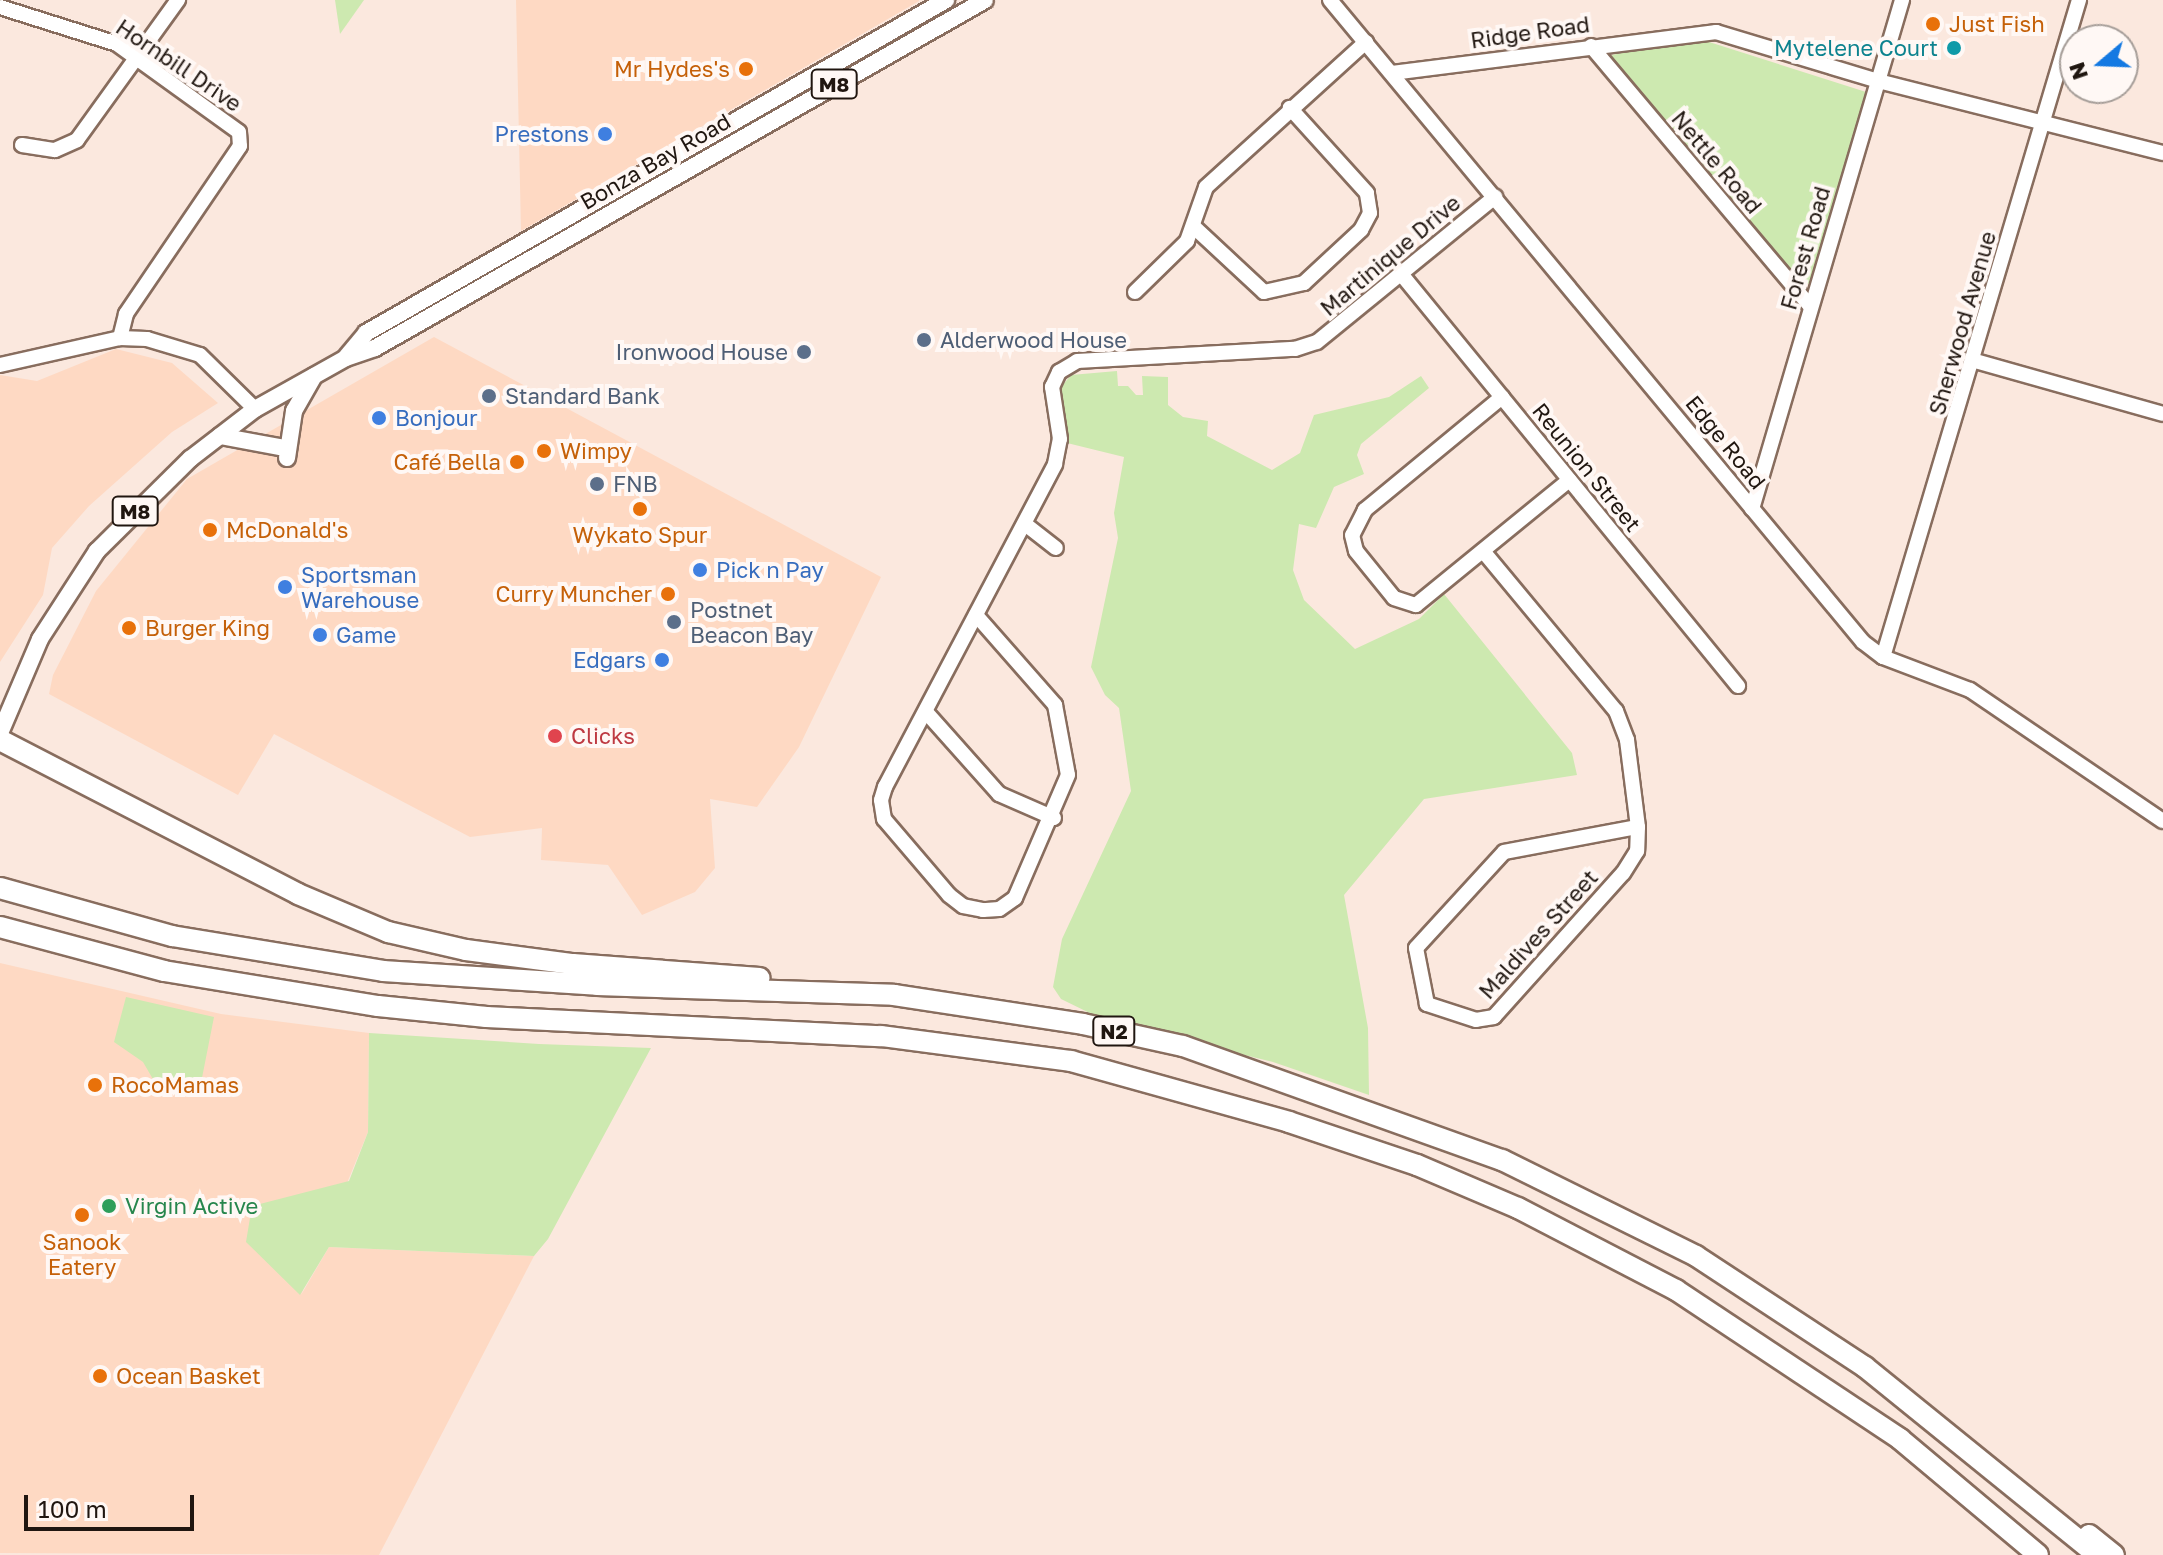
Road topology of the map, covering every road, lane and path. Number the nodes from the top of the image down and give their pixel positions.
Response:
1 (178, 0) edge
2 (946, 0) edge
3 (985, 0) edge
4 (1330, 0) edge
5 (1902, 0) edge
6 (2079, 0) edge
7 (0, 7) edge
8 (1366, 42) junction
9 (1591, 46) junction
10 (138, 58) junction
11 (1392, 73) junction
12 (1878, 81) junction
13 (1290, 108) junction
14 (2044, 125) junction
15 (22, 145) dead end
16 (2163, 153) edge
17 (1495, 197) junction
18 (1193, 226) junction
19 (1402, 275) junction
20 (1135, 292) dead end
21 (1810, 306) junction
22 (120, 338) junction
23 (346, 358) junction
24 (1975, 361) junction
25 (0, 365) edge
26 (315, 375) junction
27 (1502, 397) junction
28 (255, 409) junction
29 (2163, 414) edge
30 (220, 436) junction
31 (1569, 480) junction
32 (1752, 509) junction
33 (1025, 524) junction
34 (1056, 548) dead end
35 (1483, 551) junction
36 (976, 615) junction
37 (1883, 657) junction
38 (1738, 686) dead end
39 (926, 712) junction
40 (0, 733) edge
41 (0, 740) edge
42 (1054, 818) junction
43 (2163, 821) edge
44 (1638, 827) junction
45 (0, 888) edge
46 (0, 927) edge
47 (810, 990) junction
48 (1900, 1439) junction
49 (2017, 1485) junction
50 (2022, 1555) edge
51 (2038, 1555) edge
52 (2097, 1555) edge
53 (2114, 1555) edge

1 - 10 street
2 - 23 main road, Bonza Bay Road / M8
3 - 23 main road, Bonza Bay Road / M8
4 - 8 street, Edge Road
5 - 12 street, Forest Road
6 - 14 street, Sherwood Avenue
7 - 10 street, Hornbill Drive
8 - 11 street, Edge Road
8 - 13 street
9 - 11 street, Ridge Road
9 - 12 street, Ridge Road
9 - 21 street, Nettle Road
10 - 15 street
10 - 22 street, Hornbill Drive
11 - 17 street, Edge Road
12 - 14 street, Ridge Road
12 - 21 street, Forest Road
13 - 18 street
13 - 18 street
14 - 16 street, Ridge Road
14 - 24 street, Sherwood Avenue
17 - 19 street, Martinique Drive
17 - 32 street, Edge Road
18 - 20 street
19 - 27 street, Reunion Street
19 - 33 street, Martinique Drive
21 - 32 street, Forest Road
22 - 25 street
22 - 28 street
23 - 26 main road, Bonza Bay Road / M8
24 - 29 street
24 - 37 street, Sherwood Avenue
26 - 28 main road, Bonza Bay Road / M8
26 - 30 main road
27 - 31 street, Reunion Street
27 - 35 street
28 - 30 main road, Bonza Bay Road / M8
30 - 40 main road, Bonza Bay Road / M8
31 - 35 street
31 - 38 street, Reunion Street
32 - 37 street, Edge Road
33 - 34 street
33 - 36 street
35 - 44 street, Maldives Street
36 - 39 street
36 - 42 street
37 - 43 street, Edge Road
39 - 42 street
39 - 42 street
41 - 47 highway
44 - 44 street, Maldives Street
45 - 47 highway, N2
46 - 48 highway, N2
47 - 49 highway, N2
48 - 50 highway
48 - 51 highway, N2
49 - 52 highway, N2
49 - 53 highway

